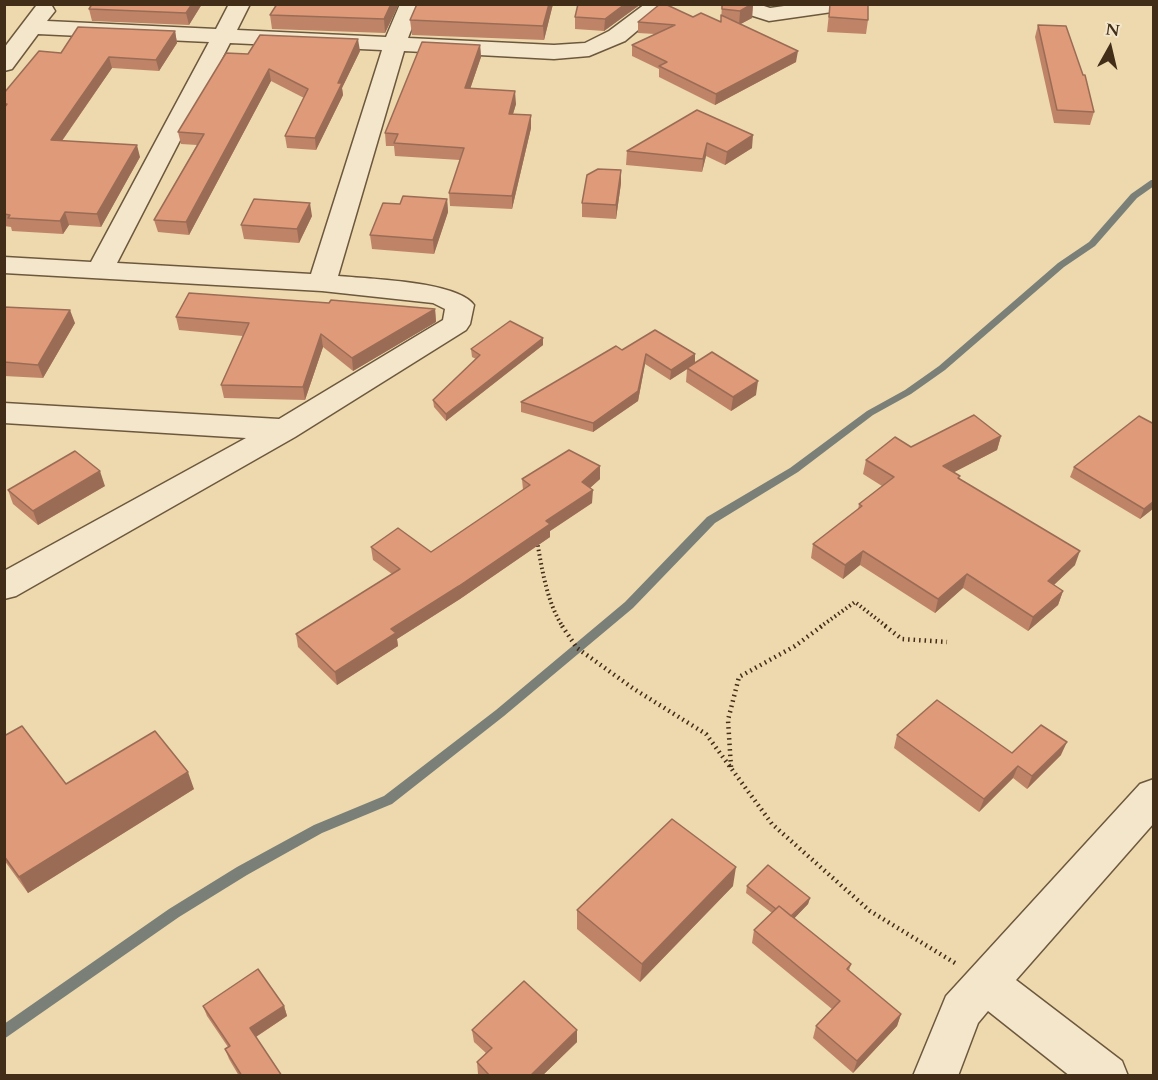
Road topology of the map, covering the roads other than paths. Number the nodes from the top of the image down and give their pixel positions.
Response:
1 (49, 4) edge
2 (240, 4) edge
3 (411, 4) edge
4 (659, 4) edge
5 (735, 4) edge
6 (846, 4) edge
7 (32, 27) junction
8 (223, 36) junction
9 (395, 43) junction
10 (4, 64) edge
11 (4, 265) edge
12 (100, 270) junction
13 (322, 283) junction
14 (4, 413) edge
15 (284, 430) junction
16 (4, 587) edge
17 (1154, 795) edge
18 (986, 982) junction
19 (935, 1076) edge
20 (1106, 1076) edge

1 - 7 street
2 - 8 street
3 - 9 street
4 - 9 street
5 - 6 street
7 - 8 street
7 - 10 street
8 - 9 street
8 - 12 street
9 - 13 street
11 - 12 street
12 - 13 street
13 - 15 street
14 - 15 street
15 - 16 street
17 - 18 street
18 - 19 street
18 - 20 street

